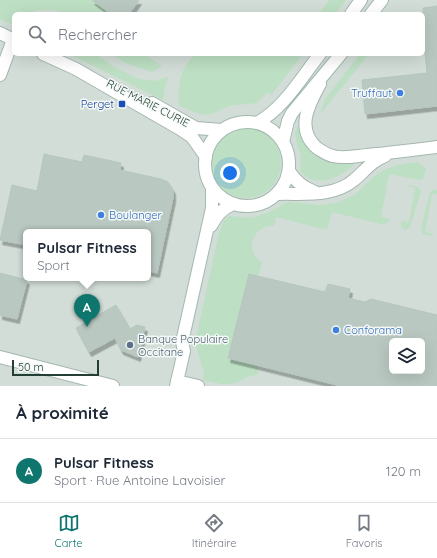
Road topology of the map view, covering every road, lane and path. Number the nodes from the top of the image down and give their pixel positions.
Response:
1 (362, 0) edge
2 (382, 0) edge
3 (353, 12) edge
4 (373, 12) edge
5 (0, 33) edge
6 (12, 40) edge
7 (12, 44) edge
8 (47, 56) edge
9 (318, 56) edge
10 (339, 56) edge
11 (329, 69) junction
12 (76, 70) junction
13 (0, 75) edge
14 (256, 123) junction
15 (222, 130) junction
16 (283, 142) junction
17 (437, 147) edge
18 (396, 153) junction
19 (206, 156) junction
20 (289, 171) junction
21 (212, 187) junction
22 (316, 193) junction
23 (277, 194) junction
24 (234, 204) junction
25 (207, 232) junction
26 (0, 357) edge
27 (174, 384) edge
28 (113, 386) edge
29 (198, 386) edge

1 - 3 street
2 - 4 street
5 - 6 street
7 - 13 street
8 - 12 street, RUE MARIE CURIE
9 - 14 street
10 - 11 street
11 - 16 street
11 - 18 street
12 - 15 street, RUE MARIE CURIE
12 - 19 street, RUE MARIE CURIE
14 - 15 street
14 - 16 street
15 - 19 street
16 - 20 street
17 - 18 street
18 - 22 street
19 - 21 street
20 - 22 street
20 - 23 street
21 - 24 street
21 - 25 street
22 - 23 street
23 - 24 street
24 - 25 street
25 - 27 street
26 - 28 street
27 - 29 street

